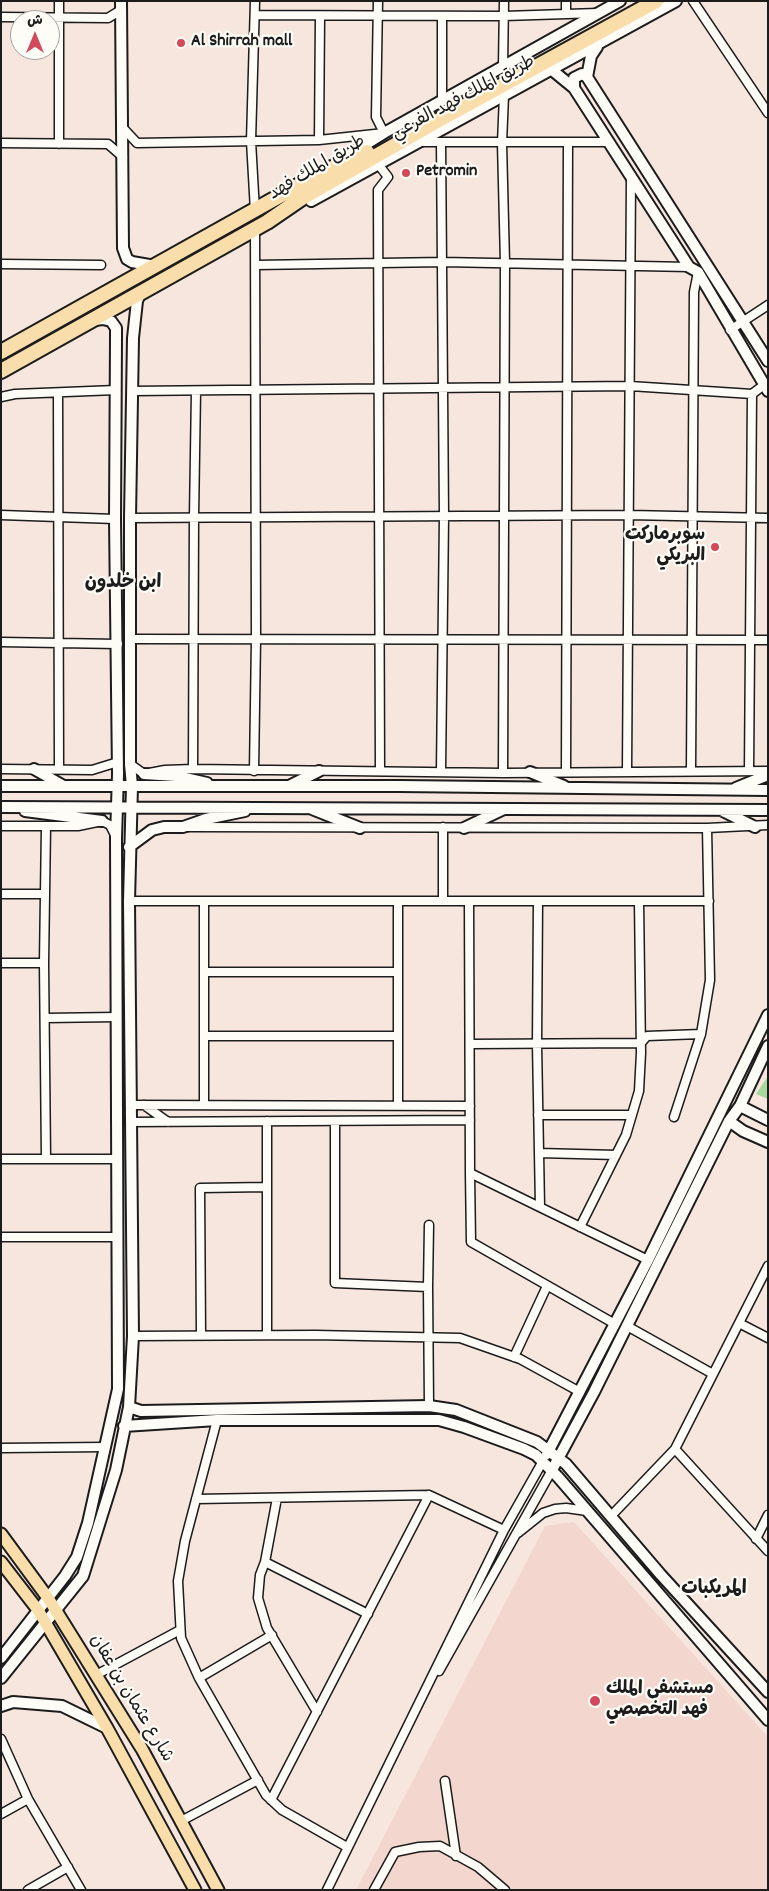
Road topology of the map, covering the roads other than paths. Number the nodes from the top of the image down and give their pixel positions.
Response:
1 (255, 1) edge
2 (378, 1) edge
3 (504, 1) edge
4 (566, 1) edge
5 (620, 1) edge
6 (638, 1) edge
7 (656, 1) edge
8 (676, 1) edge
9 (693, 1) edge
10 (121, 6) edge
11 (600, 13) junction
12 (566, 14) junction
13 (255, 15) junction
14 (378, 15) junction
15 (320, 16) junction
16 (442, 16) junction
17 (504, 16) junction
18 (60, 17) edge
19 (598, 44) junction
20 (59, 60) edge
21 (503, 66) junction
22 (552, 70) junction
23 (587, 77) junction
24 (574, 88) junction
25 (504, 95) junction
26 (442, 100) junction
27 (768, 113) edge
28 (123, 128) junction
29 (384, 133) junction
30 (319, 140) junction
31 (251, 141) junction
32 (417, 142) junction
33 (442, 142) junction
34 (568, 142) junction
35 (607, 142) junction
36 (1, 143) edge
37 (502, 143) junction
38 (59, 144) junction
39 (123, 157) junction
40 (378, 164) junction
41 (319, 174) junction
42 (631, 178) junction
43 (255, 211) junction
44 (261, 225) junction
45 (443, 262) junction
46 (378, 263) junction
47 (505, 263) junction
48 (569, 263) junction
49 (1, 264) edge
50 (101, 265) dead end
51 (256, 265) junction
52 (629, 265) junction
53 (156, 266) junction
54 (693, 270) junction
55 (141, 292) junction
56 (768, 304) edge
57 (89, 321) junction
58 (741, 322) junction
59 (730, 330) junction
60 (116, 338) junction
61 (133, 338) junction
62 (2, 349) edge
63 (768, 361) edge
64 (1, 371) edge
65 (630, 386) junction
66 (568, 387) junction
67 (442, 388) junction
68 (505, 388) junction
69 (766, 388) edge
70 (378, 389) junction
71 (116, 390) junction
72 (256, 390) junction
73 (694, 390) junction
74 (132, 391) junction
75 (196, 391) junction
76 (58, 393) junction
77 (752, 394) junction
78 (1, 397) edge
79 (1, 515) edge
80 (567, 515) junction
81 (630, 515) junction
82 (58, 516) junction
83 (444, 516) junction
84 (505, 516) junction
85 (692, 516) junction
86 (194, 517) junction
87 (256, 517) junction
88 (380, 517) junction
89 (130, 518) junction
90 (751, 518) junction
91 (768, 518) edge
92 (115, 519) junction
93 (193, 638) junction
94 (443, 638) junction
95 (130, 639) junction
96 (256, 639) junction
97 (380, 639) junction
98 (504, 639) junction
99 (568, 639) junction
100 (692, 639) junction
101 (627, 640) junction
102 (752, 640) junction
103 (768, 640) edge
104 (1, 642) edge
105 (59, 642) junction
106 (118, 644) junction
107 (118, 762) junction
108 (130, 764) junction
109 (1, 769) edge
110 (34, 769) junction
111 (59, 769) junction
112 (193, 769) junction
113 (627, 770) junction
114 (691, 770) junction
115 (254, 771) junction
116 (320, 771) junction
117 (380, 771) junction
118 (441, 771) junction
119 (566, 771) junction
120 (749, 771) junction
121 (530, 772) junction
122 (503, 773) junction
123 (768, 773) edge
124 (144, 774) junction
125 (1, 786) edge
126 (63, 786) junction
127 (117, 786) junction
128 (132, 786) junction
129 (227, 787) junction
130 (288, 787) junction
131 (570, 788) junction
132 (732, 790) junction
133 (768, 790) edge
134 (118, 806) junction
135 (132, 806) junction
136 (1, 807) edge
137 (266, 807) junction
138 (306, 807) junction
139 (508, 808) junction
140 (720, 809) junction
141 (768, 810) edge
142 (102, 821) junction
143 (1, 826) edge
144 (46, 826) junction
145 (768, 826) edge
146 (443, 827) junction
147 (755, 827) junction
148 (183, 828) junction
149 (360, 828) junction
150 (464, 828) junction
151 (707, 828) junction
152 (116, 838) junction
153 (129, 847) junction
154 (1, 894) edge
155 (45, 894) junction
156 (129, 901) junction
157 (204, 901) junction
158 (398, 901) junction
159 (443, 901) junction
160 (469, 901) junction
161 (538, 901) junction
162 (639, 901) junction
163 (709, 901) junction
164 (1, 963) edge
165 (44, 963) junction
166 (204, 972) junction
167 (398, 972) junction
168 (768, 1015) edge
169 (117, 1017) junction
170 (45, 1018) junction
171 (701, 1034) junction
172 (204, 1036) junction
173 (398, 1036) junction
174 (641, 1043) junction
175 (470, 1044) junction
176 (537, 1044) junction
177 (768, 1046) edge
178 (131, 1105) junction
179 (144, 1105) junction
180 (204, 1105) junction
181 (398, 1106) junction
182 (470, 1106) junction
183 (740, 1106) junction
184 (538, 1115) junction
185 (632, 1115) junction
186 (674, 1117) dead end
187 (470, 1120) junction
188 (768, 1120) edge
189 (335, 1121) junction
190 (729, 1121) junction
191 (131, 1122) junction
192 (168, 1122) junction
193 (267, 1122) junction
194 (768, 1142) edge
195 (539, 1153) junction
196 (616, 1155) junction
197 (1, 1159) edge
198 (46, 1159) junction
199 (117, 1160) junction
200 (470, 1173) junction
201 (267, 1187) junction
202 (540, 1207) junction
203 (429, 1226) dead end
204 (580, 1227) junction
205 (1, 1237) edge
206 (118, 1238) junction
207 (648, 1260) junction
208 (768, 1266) edge
209 (547, 1286) junction
210 (428, 1287) junction
211 (739, 1323) junction
212 (615, 1324) junction
213 (627, 1326) junction
214 (201, 1335) junction
215 (267, 1335) junction
216 (133, 1336) junction
217 (430, 1338) junction
218 (768, 1338) edge
219 (514, 1357) junction
220 (713, 1374) junction
221 (580, 1392) junction
222 (429, 1406) junction
223 (129, 1407) junction
224 (217, 1420) junction
225 (124, 1426) junction
226 (105, 1447) junction
227 (1, 1448) edge
228 (549, 1449) junction
229 (675, 1449) junction
230 (558, 1457) junction
231 (543, 1461) junction
232 (552, 1470) junction
233 (429, 1495) junction
234 (277, 1498) junction
235 (196, 1500) junction
236 (587, 1511) junction
237 (612, 1515) junction
238 (768, 1515) edge
239 (504, 1530) junction
240 (1, 1534) edge
241 (515, 1536) junction
242 (756, 1539) junction
243 (768, 1552) edge
244 (627, 1557) junction
245 (1, 1562) edge
246 (265, 1562) junction
247 (661, 1575) junction
248 (48, 1598) junction
249 (38, 1610) junction
250 (54, 1610) junction
251 (368, 1614) junction
252 (46, 1623) junction
253 (180, 1630) junction
254 (272, 1635) junction
255 (1, 1658) edge
256 (96, 1675) junction
257 (1, 1678) edge
258 (199, 1678) junction
259 (768, 1692) edge
260 (1, 1706) edge
261 (414, 1711) junction
262 (317, 1712) junction
263 (768, 1720) edge
264 (107, 1728) junction
265 (1, 1740) edge
266 (258, 1780) junction
267 (445, 1781) dead end
268 (28, 1799) junction
269 (272, 1800) junction
270 (1, 1814) edge
271 (181, 1821) junction
272 (347, 1847) junction
273 (456, 1856) junction
274 (68, 1867) junction
275 (28, 1890) edge
276 (81, 1890) edge
277 (194, 1890) edge
278 (218, 1890) edge
279 (327, 1890) edge
280 (374, 1890) edge
281 (505, 1890) edge

1 - 13 street
2 - 14 street
3 - 17 street
4 - 12 street
5 - 11 street, طريق الملك فهد الفرعي
6 - 41 highway, طريق الملك فهد
7 - 44 highway, طريق الملك فهد
8 - 19 street, طريق الملك فهد الفرعي
9 - 27 street
10 - 18 street
10 - 28 street
11 - 12 street
11 - 21 street, طريق الملك فهد الفرعي
12 - 17 street
13 - 15 street
13 - 31 street
14 - 15 street
14 - 16 street
14 - 29 street
15 - 30 street
16 - 17 street
16 - 26 street
17 - 21 street
19 - 22 street, طريق الملك فهد الفرعي
19 - 23 street
20 - 38 street
21 - 26 street, طريق الملك فهد الفرعي
22 - 24 street
22 - 25 street, طريق الملك فهد الفرعي
23 - 24 street
23 - 58 street
24 - 35 street
25 - 32 street, طريق الملك فهد الفرعي
25 - 37 street
26 - 29 street, طريق الملك فهد الفرعي
28 - 31 street
28 - 39 street
29 - 30 street
29 - 41 street, طريق الملك فهد الفرعي
30 - 31 street
31 - 43 street
32 - 33 street
32 - 40 street, طريق الملك فهد الفرعي
33 - 37 street
33 - 45 street
34 - 35 street
34 - 37 street
34 - 48 street
35 - 42 street
36 - 38 street
37 - 47 street
38 - 39 street
39 - 53 street
40 - 44 street, طريق الملك فهد الفرعي
40 - 46 street
41 - 43 highway, طريق الملك فهد
42 - 52 street
42 - 54 street
43 - 53 highway, طريق الملك فهد
44 - 51 street
44 - 55 highway, طريق الملك فهد
45 - 46 street
45 - 47 street
45 - 67 street
46 - 51 street
46 - 70 street
47 - 48 street
47 - 68 street
48 - 52 street
48 - 66 street
49 - 50 street
51 - 72 street
52 - 54 street
52 - 65 street
53 - 62 highway, طريق الملك فهد
54 - 59 street
54 - 73 street
55 - 57 highway, طريق الملك فهد
55 - 61 street
56 - 58 street
57 - 60 street
57 - 64 highway, طريق الملك فهد
58 - 59 street
58 - 63 street
59 - 69 street
60 - 61 street
60 - 71 street
61 - 74 street
65 - 66 street
65 - 73 street
65 - 81 street
66 - 68 street
66 - 80 street
67 - 68 street
67 - 70 street
67 - 83 street
68 - 84 street
69 - 77 street
70 - 72 street
70 - 88 street
71 - 76 street
71 - 92 street
72 - 75 street
72 - 87 street
73 - 77 street
73 - 85 street
74 - 75 street
74 - 89 street
75 - 86 street
76 - 78 street
76 - 82 street
77 - 90 street
79 - 82 street
80 - 81 street
80 - 84 street
80 - 99 street
81 - 85 street
81 - 101 street
82 - 92 street
82 - 105 street
83 - 84 street
83 - 88 street
83 - 94 street
84 - 98 street
85 - 90 street
85 - 100 street
86 - 87 street
86 - 89 street
86 - 93 street
87 - 88 street
87 - 96 street
88 - 97 street
89 - 95 street
90 - 91 street
90 - 102 street
92 - 106 street
93 - 95 street
93 - 96 street
93 - 112 street
94 - 97 street
94 - 98 street
94 - 118 street
95 - 108 street
96 - 97 street
96 - 115 street
97 - 117 street
98 - 99 street
98 - 122 street
99 - 101 street
99 - 119 street
100 - 101 street
100 - 102 street
100 - 114 street
101 - 113 street
102 - 103 street
102 - 120 street
104 - 105 street
105 - 106 street
105 - 111 street
106 - 107 street
107 - 111 street
107 - 127 street
108 - 124 street
108 - 128 street
109 - 110 street
110 - 111 street
110 - 126 street
112 - 115 street
112 - 124 street
113 - 114 street
113 - 119 street
114 - 120 street
115 - 116 street
116 - 117 street
116 - 130 street
117 - 118 street
118 - 122 street
119 - 121 street
120 - 123 street
121 - 122 street
121 - 131 street
123 - 132 street
124 - 129 street
125 - 126 street
126 - 127 street
127 - 128 street
127 - 134 street
128 - 129 street
128 - 135 street
129 - 130 street
130 - 131 street
131 - 132 street
132 - 133 street
134 - 135 street
134 - 136 street
134 - 152 street
135 - 137 street
135 - 153 street
136 - 142 street
137 - 138 street
137 - 148 street
138 - 139 street
138 - 149 street
139 - 140 street
139 - 150 street
140 - 141 street
140 - 147 street
142 - 144 street
142 - 152 street
143 - 144 street
144 - 155 street
145 - 147 street
146 - 149 street
146 - 150 street
146 - 159 street
147 - 151 street
148 - 149 street
148 - 153 street
150 - 151 street
151 - 163 street
152 - 169 street
153 - 156 street
154 - 155 street
155 - 165 street
156 - 157 street
156 - 178 street
157 - 158 street
157 - 166 street
158 - 159 street
158 - 167 street
159 - 160 street
160 - 161 street
160 - 175 street
161 - 162 street
161 - 176 street
162 - 163 street
162 - 174 street
163 - 171 street
164 - 165 street
165 - 170 street
166 - 167 street
166 - 172 street
167 - 173 street
168 - 207 street
169 - 170 street
169 - 199 street
170 - 198 street
171 - 174 street
171 - 186 street
172 - 173 street
172 - 180 street
173 - 181 street
174 - 176 street
174 - 185 street
175 - 176 street
175 - 182 street
176 - 184 street
177 - 183 street
178 - 179 street
178 - 191 street
179 - 180 street
179 - 192 street
180 - 181 street
181 - 182 street
182 - 187 street
183 - 188 street
183 - 190 street
184 - 185 street
184 - 195 street
185 - 196 street
187 - 189 street
187 - 200 street
189 - 193 street
189 - 210 street
190 - 194 street
190 - 213 street
191 - 192 street
191 - 216 street
192 - 193 street
193 - 201 street
195 - 196 street
195 - 202 street
196 - 204 street
197 - 198 street
198 - 199 street
199 - 206 street
200 - 202 street
200 - 209 street
201 - 214 street
201 - 215 street
202 - 204 street
203 - 210 street
204 - 207 street
205 - 206 street
206 - 226 street
207 - 212 street
208 - 211 street
209 - 212 street
209 - 219 street
210 - 217 street
211 - 218 street
211 - 220 street
212 - 221 street
213 - 220 street
213 - 230 street
214 - 215 street
214 - 216 street
215 - 217 street
216 - 223 street
217 - 219 street
217 - 222 street
219 - 221 street
220 - 229 street
221 - 228 street
222 - 223 street
222 - 228 street
223 - 225 street
224 - 225 street
224 - 231 street
224 - 235 street
225 - 250 street
226 - 227 street
226 - 248 street
228 - 230 street
228 - 231 street
229 - 237 street
229 - 242 street
230 - 232 street
230 - 237 street
231 - 232 street
231 - 239 street
232 - 236 street
232 - 241 street
233 - 234 street
233 - 239 street
233 - 251 street
234 - 235 street
234 - 246 street
235 - 253 street
236 - 241 street
236 - 244 street
237 - 247 street
238 - 242 street
239 - 261 street
240 - 248 main road, شارع عثمان بن عفان
241 - 261 street
242 - 243 street
244 - 247 street
244 - 263 street
245 - 249 main road, شارع عثمان بن عفان
246 - 251 street
246 - 254 street
247 - 259 street
248 - 249 street
248 - 250 main road, شارع عثمان بن عفان
249 - 252 main road, شارع عثمان بن عفان
249 - 255 street
250 - 252 street
250 - 256 main road, شارع عثمان بن عفان
251 - 262 street
252 - 257 street
252 - 264 main road, شارع عثمان بن عفان
253 - 256 street
253 - 258 street
254 - 258 street
254 - 262 street
256 - 271 main road, شارع عثمان بن عفان
258 - 266 street
260 - 264 street
261 - 272 street
262 - 269 street
264 - 277 main road, شارع عثمان بن عفان
265 - 268 street
266 - 269 street
266 - 271 street
267 - 273 street
268 - 270 street
268 - 274 street
269 - 272 street
271 - 278 main road, شارع عثمان بن عفان
272 - 279 street
273 - 280 street
273 - 281 street
274 - 275 street
274 - 276 street

